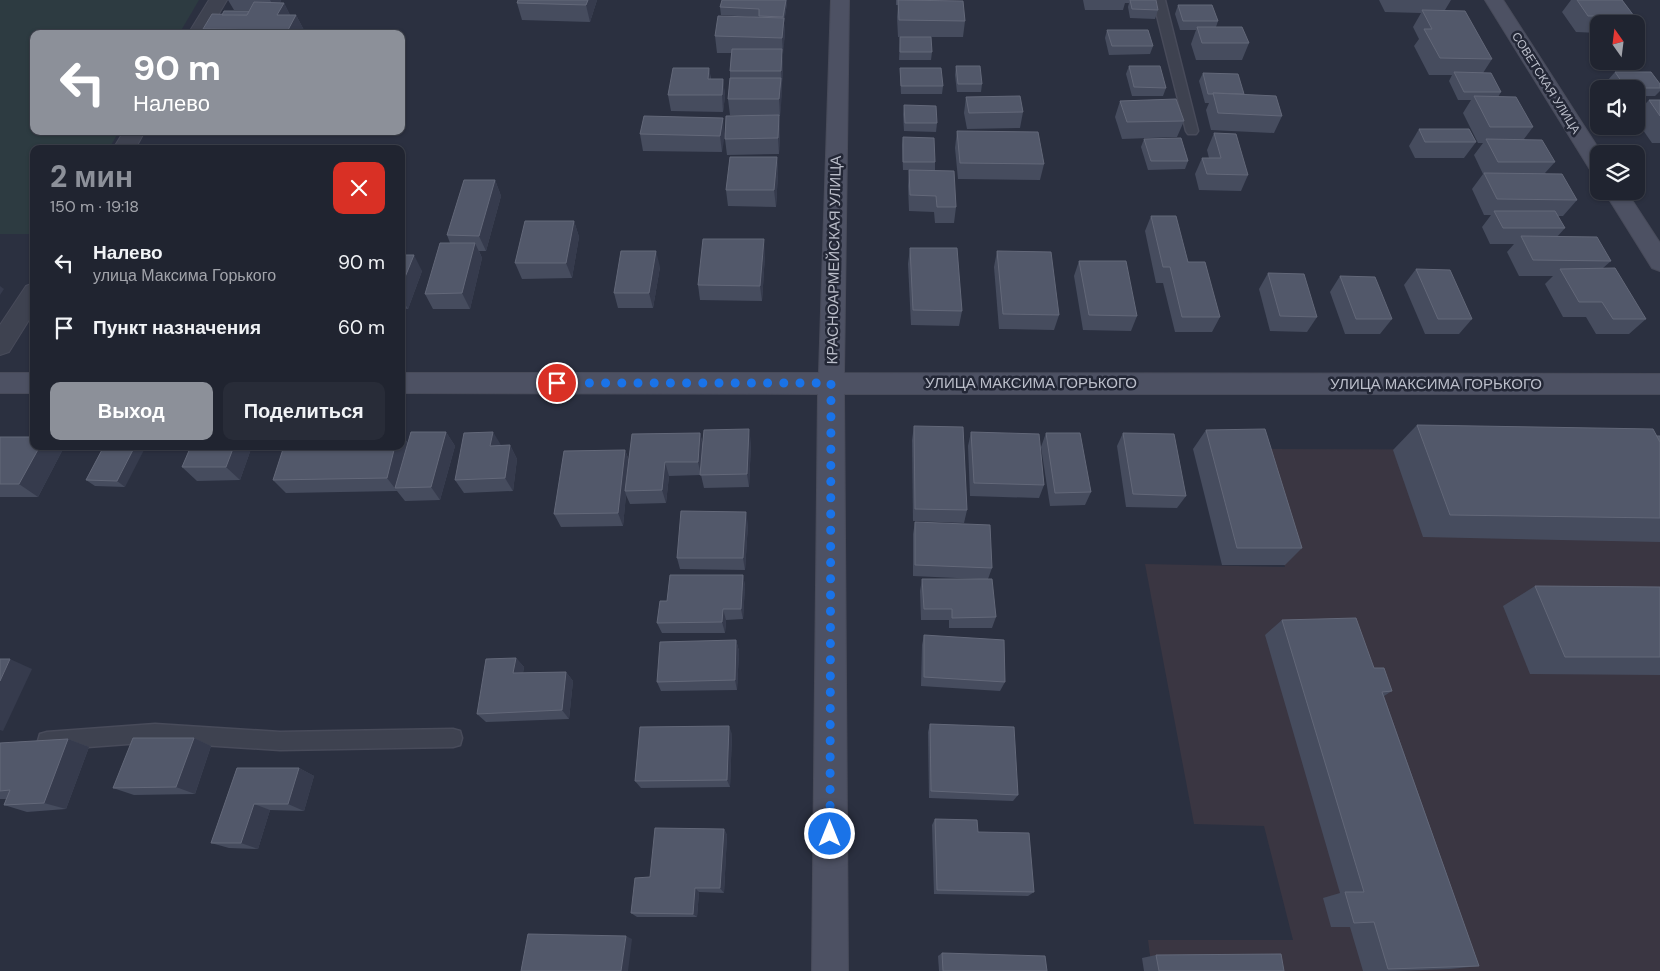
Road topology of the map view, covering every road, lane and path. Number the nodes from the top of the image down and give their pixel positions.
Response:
1 (218, 0) edge
2 (840, 0) edge
3 (1159, 0) edge
4 (1494, 0) edge
5 (199, 30) edge
6 (1192, 131) dead end
7 (1590, 152) edge
8 (1621, 200) edge
9 (1660, 262) edge
10 (30, 298) edge
11 (0, 345) edge
12 (0, 383) edge
13 (30, 383) edge
14 (405, 383) edge
15 (831, 383) junction
16 (1660, 384) edge
17 (453, 738) dead end
18 (29, 742) edge
19 (830, 971) edge

1 - 5 street
2 - 15 street, КРАСНОАРМЕЙСКАЯ УЛИЦА
3 - 6 lane
4 - 7 street, СОВЕТСКАЯ УЛИЦА
8 - 9 street
10 - 11 street
12 - 13 street
14 - 15 street, УЛИЦА МАКСИМА ГОРЬКОГО
15 - 16 street, УЛИЦА МАКСИМА ГОРЬКОГО
15 - 19 street, КРАСНОАРМЕЙСКАЯ УЛИЦА
17 - 18 lane

